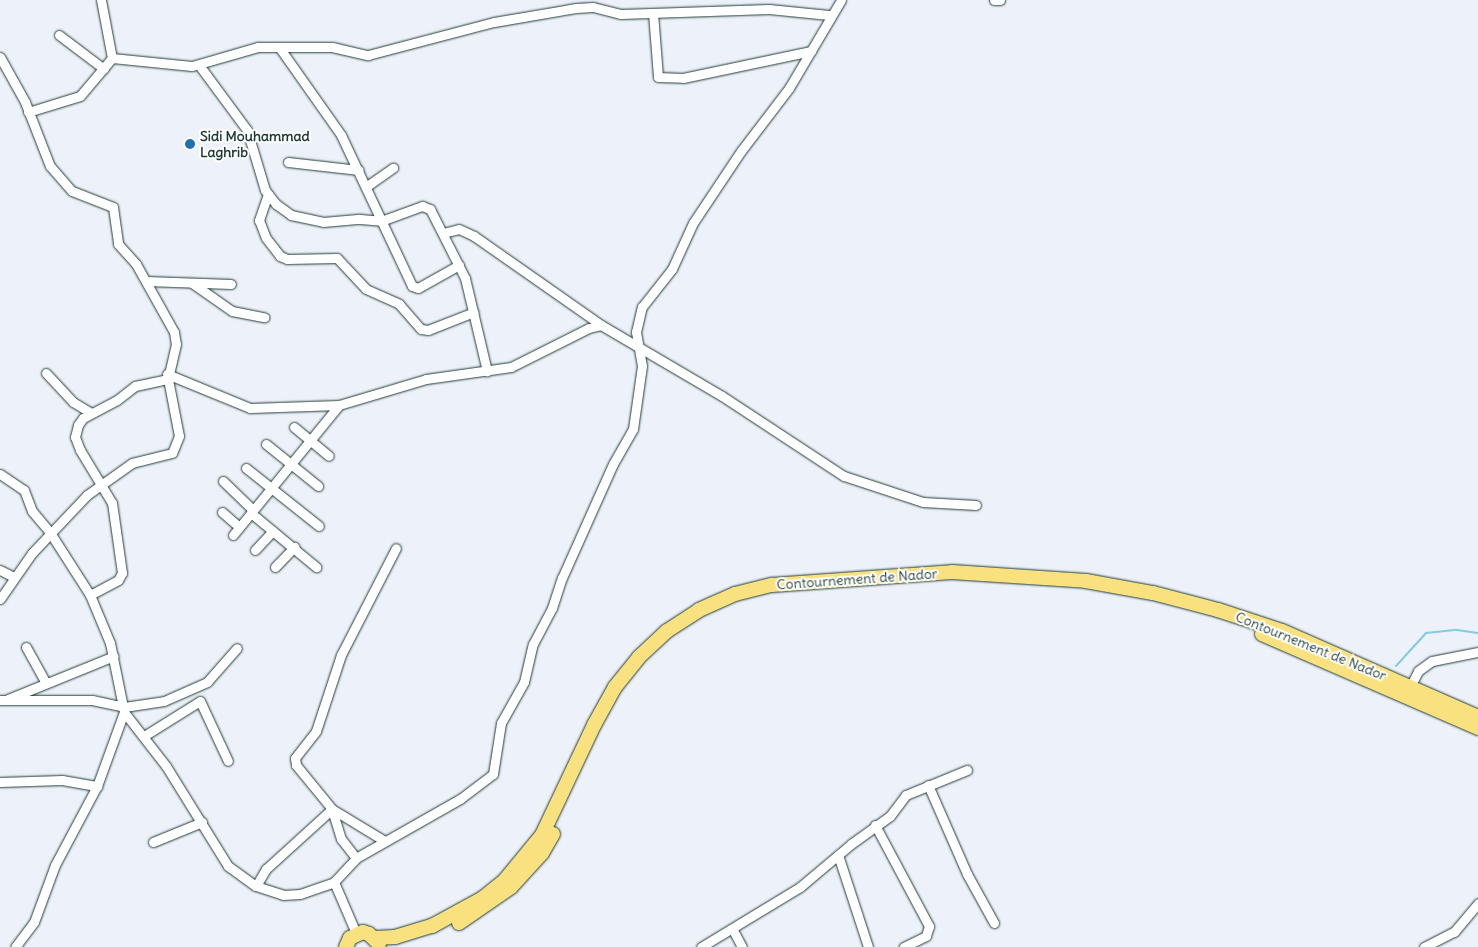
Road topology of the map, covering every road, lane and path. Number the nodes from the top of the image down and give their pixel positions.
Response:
1 (101, 0) edge
2 (840, 0) edge
3 (994, 0) edge
4 (1000, 0) edge
5 (577, 4) edge
6 (653, 12) junction
7 (829, 15) junction
8 (59, 35) dead end
9 (279, 47) junction
10 (812, 51) junction
11 (0, 57) edge
12 (112, 58) junction
13 (199, 66) junction
14 (104, 68) junction
15 (28, 112) junction
16 (288, 162) dead end
17 (393, 168) dead end
18 (359, 170) junction
19 (367, 186) junction
20 (268, 194) junction
21 (381, 221) junction
22 (443, 233) junction
23 (459, 265) junction
24 (146, 281) junction
25 (192, 282) junction
26 (231, 284) dead end
27 (474, 312) junction
28 (264, 317) dead end
29 (602, 326) junction
30 (639, 347) junction
31 (487, 371) junction
32 (46, 373) dead end
33 (168, 376) junction
34 (339, 405) junction
35 (91, 414) junction
36 (294, 427) dead end
37 (310, 441) junction
38 (266, 444) dead end
39 (329, 456) dead end
40 (292, 464) junction
41 (246, 468) dead end
42 (0, 474) edge
43 (223, 481) dead end
44 (100, 484) junction
45 (318, 486) dead end
46 (272, 488) junction
47 (976, 504) dead end
48 (252, 511) junction
49 (222, 512) dead end
50 (319, 526) dead end
51 (273, 531) junction
52 (52, 534) junction
53 (294, 547) junction
54 (396, 548) dead end
55 (255, 550) dead end
56 (275, 566) dead end
57 (316, 567) dead end
58 (0, 570) edge
59 (14, 577) junction
60 (90, 595) junction
61 (0, 600) edge
62 (26, 647) dead end
63 (237, 648) dead end
64 (1478, 652) edge
65 (114, 656) junction
66 (45, 682) junction
67 (1404, 688) junction
68 (3, 700) edge
69 (124, 709) junction
70 (1478, 717) edge
71 (1478, 728) edge
72 (144, 736) junction
73 (228, 761) dead end
74 (967, 770) dead end
75 (0, 782) edge
76 (928, 785) junction
77 (97, 786) junction
78 (332, 809) junction
79 (202, 822) junction
80 (875, 825) junction
81 (383, 840) junction
82 (153, 842) dead end
83 (838, 855) junction
84 (356, 858) junction
85 (336, 884) junction
86 (256, 886) junction
87 (1478, 903) edge
88 (994, 923) dead end
89 (733, 930) junction
90 (356, 933) junction
91 (377, 942) edge
92 (15, 947) edge
93 (346, 947) edge
94 (396, 947) edge
95 (701, 947) edge
96 (742, 947) edge
97 (868, 947) edge
98 (903, 947) edge
99 (1424, 947) edge

1 - 12 street
2 - 7 street
3 - 4 street
5 - 6 street
5 - 9 street
6 - 7 street
6 - 10 street
7 - 10 street
8 - 14 street
9 - 13 street
9 - 18 street
10 - 30 street
11 - 15 street
12 - 13 street
12 - 14 street
13 - 20 street
14 - 15 street
15 - 24 street
16 - 18 street
17 - 19 street
18 - 19 street
19 - 21 street
20 - 21 street
20 - 27 street
21 - 22 street
21 - 23 street
22 - 23 street
22 - 29 street
23 - 27 street
24 - 25 street
24 - 33 street
25 - 26 street
25 - 28 street
27 - 31 street
29 - 30 street
29 - 31 street
30 - 47 street
30 - 81 street
31 - 34 street
32 - 35 street
33 - 34 street
33 - 35 street
33 - 44 street
34 - 37 street
35 - 44 street
36 - 37 street
37 - 39 street
37 - 40 street
38 - 40 street
40 - 45 street
40 - 46 street
41 - 46 street
42 - 52 street
43 - 48 street
44 - 52 street
44 - 60 street
46 - 48 street
46 - 50 street
48 - 49 street
48 - 51 street
51 - 53 street
51 - 55 street
52 - 59 street
52 - 60 street
53 - 56 street
53 - 57 street
54 - 78 street
58 - 59 street
59 - 61 street
60 - 65 street
62 - 66 street
63 - 69 street
64 - 67 street
65 - 66 street
65 - 69 street
66 - 68 street
67 - 70 highway, Contournement de Nador
67 - 71 highway, Contournement de Nador
67 - 91 highway, Contournement de Nador
67 - 94 highway, Contournement de Nador
68 - 69 street
69 - 72 street
69 - 77 street
72 - 73 street
72 - 79 street
74 - 76 street
75 - 77 street
76 - 80 street
76 - 88 street
77 - 92 street
78 - 81 street
78 - 84 street
78 - 86 street
79 - 82 street
79 - 86 street
80 - 83 street
80 - 98 street
81 - 84 street
83 - 89 street
83 - 97 street
84 - 85 street
85 - 86 street
85 - 90 street
87 - 99 street
89 - 95 street
89 - 96 street
90 - 91 highway
90 - 93 highway

